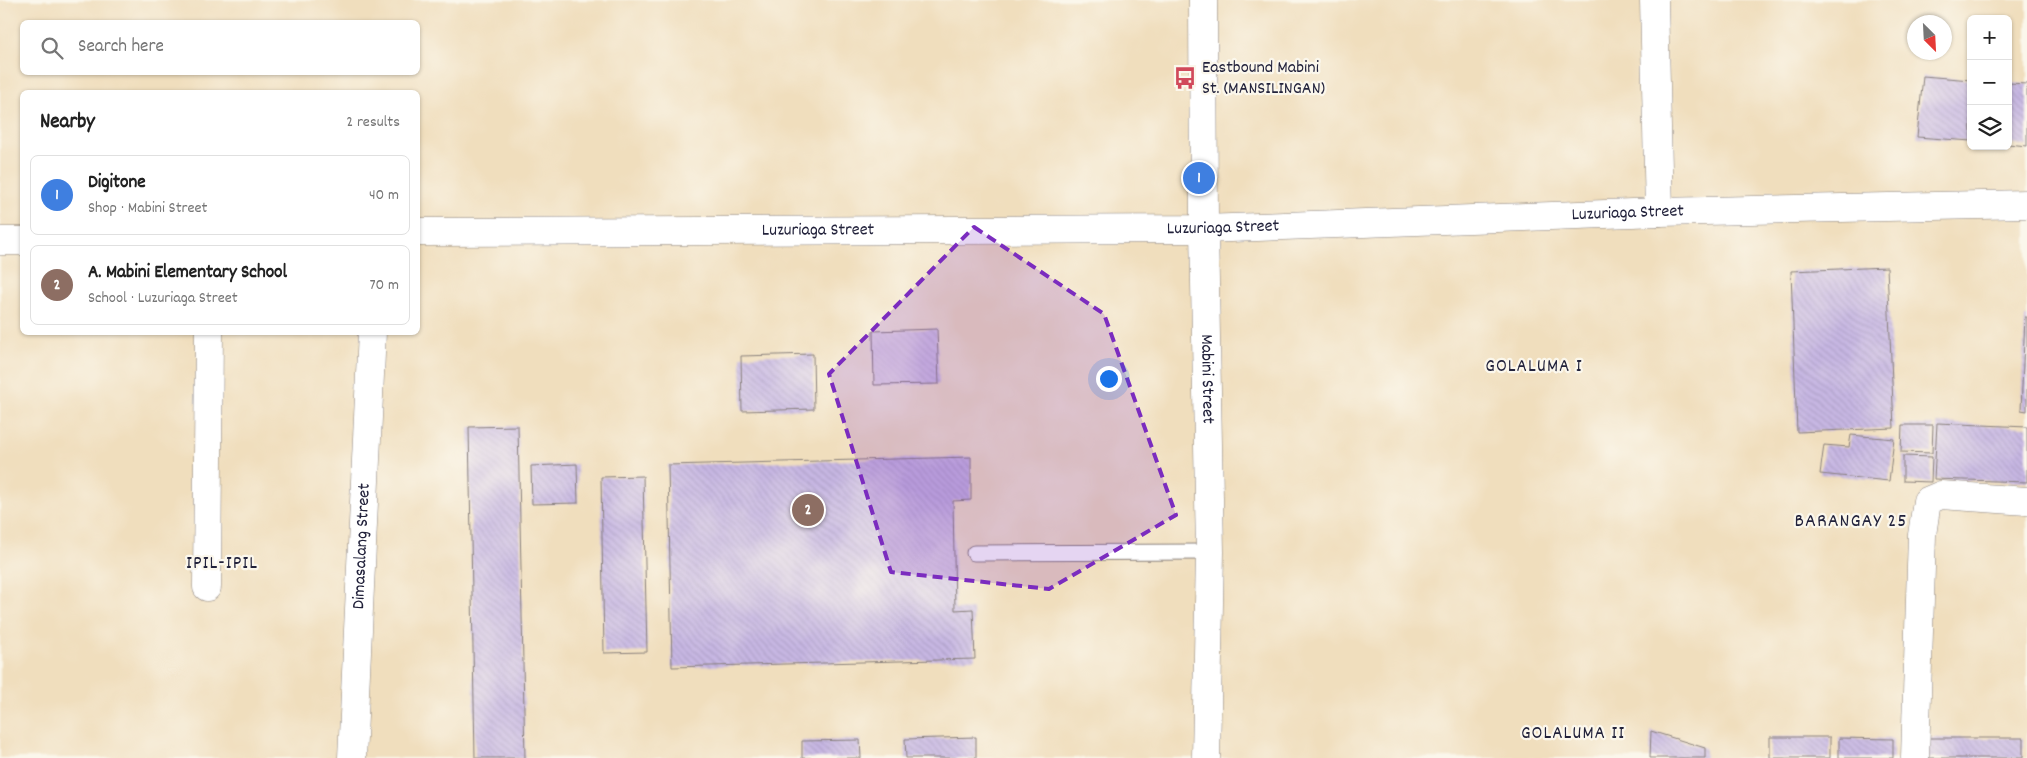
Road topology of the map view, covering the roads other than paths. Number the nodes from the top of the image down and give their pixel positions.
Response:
1 (1204, 0) edge
2 (1654, 0) edge
3 (2027, 204) edge
4 (1659, 212) junction
5 (1204, 229) junction
6 (420, 232) edge
7 (0, 241) edge
8 (20, 241) edge
9 (209, 335) edge
10 (372, 335) edge
11 (2027, 501) edge
12 (974, 552) dead end
13 (1210, 552) junction
14 (207, 587) dead end
15 (352, 758) edge
16 (1206, 758) edge
17 (1915, 758) edge

1 - 5 street, Mabini Street
2 - 4 street
3 - 4 street, Luzuriaga Street
4 - 5 street, Luzuriaga Street
5 - 6 street, Luzuriaga Street
5 - 13 street, Mabini Street
7 - 8 street
9 - 14 street
10 - 15 street, Dimasalang Street
11 - 17 street
12 - 13 lane
13 - 16 street, Mabini Street

